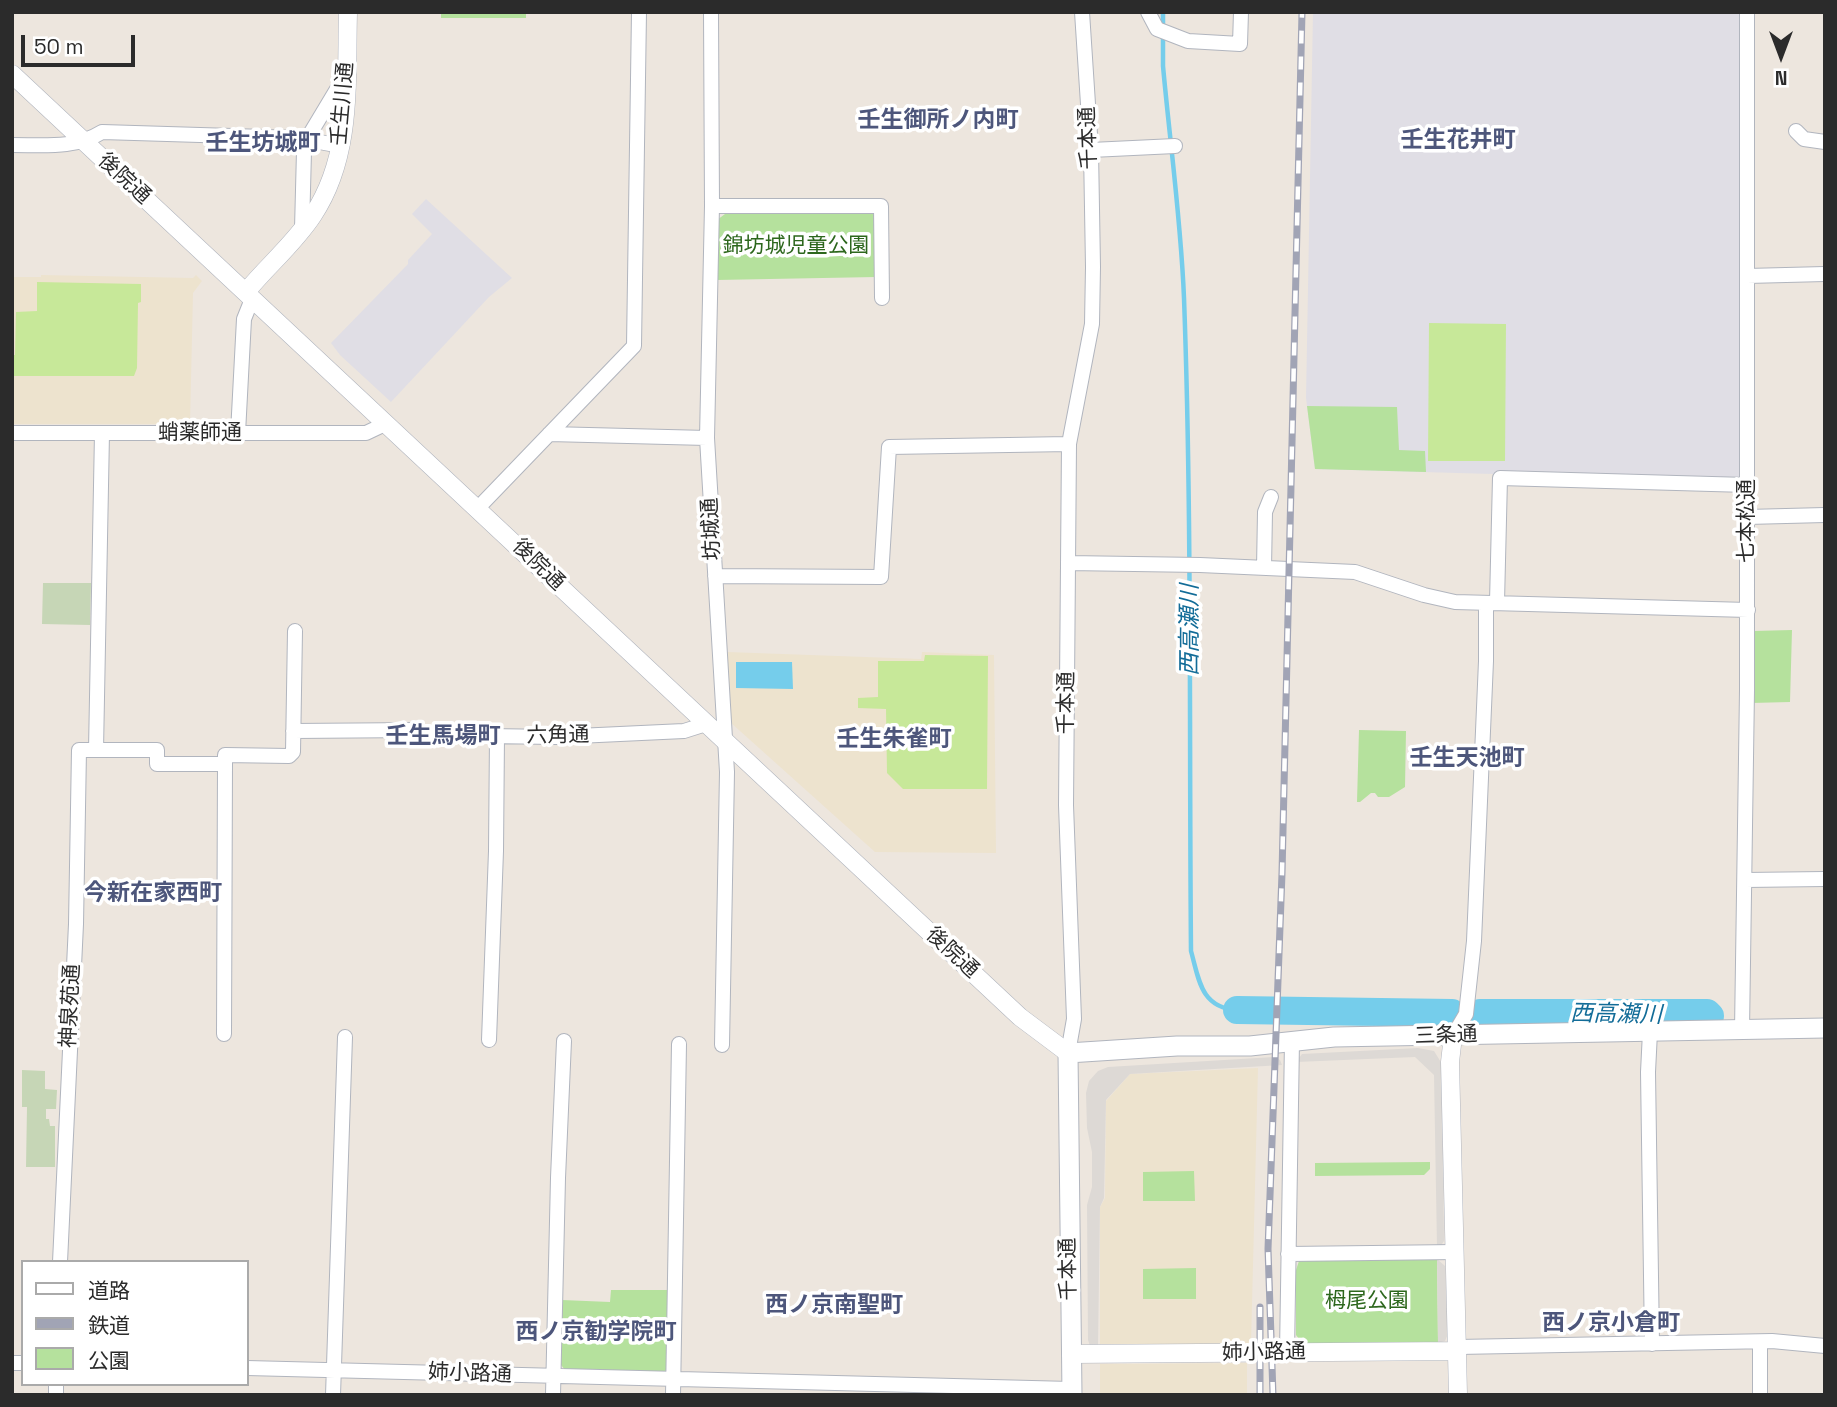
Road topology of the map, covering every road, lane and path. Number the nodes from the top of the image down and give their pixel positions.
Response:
1 (348, 12) edge
2 (639, 12) edge
3 (711, 12) edge
4 (1082, 12) edge
5 (1148, 12) edge
6 (1241, 12) edge
7 (1747, 12) edge
8 (12, 74) edge
9 (346, 74) junction
10 (1796, 131) dead end
11 (307, 139) junction
12 (84, 141) junction
13 (1825, 142) edge
14 (12, 145) edge
15 (341, 146) junction
16 (1175, 146) dead end
17 (1091, 150) junction
18 (712, 206) junction
19 (302, 229) junction
20 (1825, 274) edge
21 (1747, 276) junction
22 (249, 295) junction
23 (883, 298) dead end
24 (385, 424) junction
25 (12, 433) edge
26 (102, 433) junction
27 (238, 433) junction
28 (548, 434) junction
29 (707, 438) junction
30 (1069, 444) junction
31 (1747, 485) junction
32 (1271, 497) dead end
33 (478, 508) junction
34 (1825, 515) edge
35 (1747, 517) junction
36 (1068, 563) junction
37 (1264, 568) junction
38 (715, 576) junction
39 (1492, 603) junction
40 (1748, 610) junction
41 (295, 631) dead end
42 (706, 724) junction
43 (293, 731) junction
44 (497, 736) junction
45 (725, 742) junction
46 (96, 750) junction
47 (225, 764) junction
48 (1825, 879) edge
49 (1745, 880) junction
50 (1825, 1028) edge
51 (1742, 1030) junction
52 (1650, 1032) junction
53 (224, 1034) dead end
54 (1452, 1036) junction
55 (345, 1037) dead end
56 (489, 1040) dead end
57 (564, 1041) dead end
58 (1292, 1041) junction
59 (679, 1044) dead end
60 (722, 1045) dead end
61 (1068, 1053) junction
62 (1457, 1252) junction
63 (1288, 1254) junction
64 (60, 1260) edge
65 (1760, 1342) junction
66 (1652, 1344) junction
67 (1825, 1346) edge
68 (1458, 1349) junction
69 (1287, 1352) junction
70 (1071, 1354) junction
71 (248, 1368) edge
72 (334, 1370) junction
73 (554, 1377) junction
74 (673, 1379) junction
75 (1071, 1392) edge
76 (333, 1395) edge
77 (553, 1395) edge
78 (673, 1395) edge
79 (1458, 1395) edge
80 (1760, 1395) edge

1 - 9 street, 壬生川通
2 - 28 street
3 - 18 street, 坊城通
4 - 17 street, 千本通
5 - 6 street
7 - 21 street, 七本松通
8 - 12 street, 後院通
9 - 11 street
9 - 15 street, 壬生川通
10 - 13 street
11 - 12 street
11 - 15 street
11 - 19 street
12 - 14 street
12 - 22 street, 後院通
15 - 19 street, 壬生川通
16 - 17 street
17 - 30 street, 千本通
18 - 23 street
18 - 29 street, 坊城通
19 - 22 street, 壬生川通
20 - 21 street
21 - 31 street, 七本松通
22 - 24 street, 後院通
22 - 27 street
24 - 27 street, 蛸薬師通
24 - 33 street, 後院通
25 - 26 street, 蛸薬師通
26 - 27 street, 蛸薬師通
26 - 46 street
28 - 29 street
28 - 33 street
29 - 38 street, 坊城通
30 - 36 street, 千本通
30 - 38 street
31 - 35 street, 七本松通
31 - 39 street
32 - 37 street
33 - 42 street, 後院通
34 - 35 street
35 - 40 street, 七本松通
36 - 37 street
36 - 61 street, 千本通
37 - 39 street
38 - 45 street, 坊城通
39 - 40 street
39 - 54 street
40 - 49 street, 七本松通
41 - 43 street
42 - 44 street, 六角通
42 - 45 street, 後院通
43 - 44 street, 六角通
43 - 47 street
44 - 56 street
45 - 60 street, 坊城通
45 - 61 street, 後院通
46 - 47 street
46 - 64 street, 神泉苑通
47 - 53 street
48 - 49 street
49 - 51 street, 七本松通
50 - 51 main road, 三条通
51 - 52 main road, 三条通
52 - 54 main road, 三条通
52 - 66 street
54 - 58 main road, 三条通
54 - 62 street
55 - 72 street
57 - 73 street
58 - 61 main road, 三条通
58 - 63 street
59 - 74 street
61 - 70 main road, 千本通
62 - 63 street
62 - 68 street
63 - 69 street
65 - 66 street, 姉小路通
65 - 67 street, 姉小路通
65 - 80 street
66 - 68 street, 姉小路通
68 - 69 street, 姉小路通
68 - 79 street
69 - 70 street, 姉小路通
70 - 75 main road, 千本通
71 - 72 street, 姉小路通
72 - 73 street, 姉小路通
72 - 76 street
73 - 74 street, 姉小路通
73 - 77 street
74 - 75 street, 姉小路通
74 - 78 street

